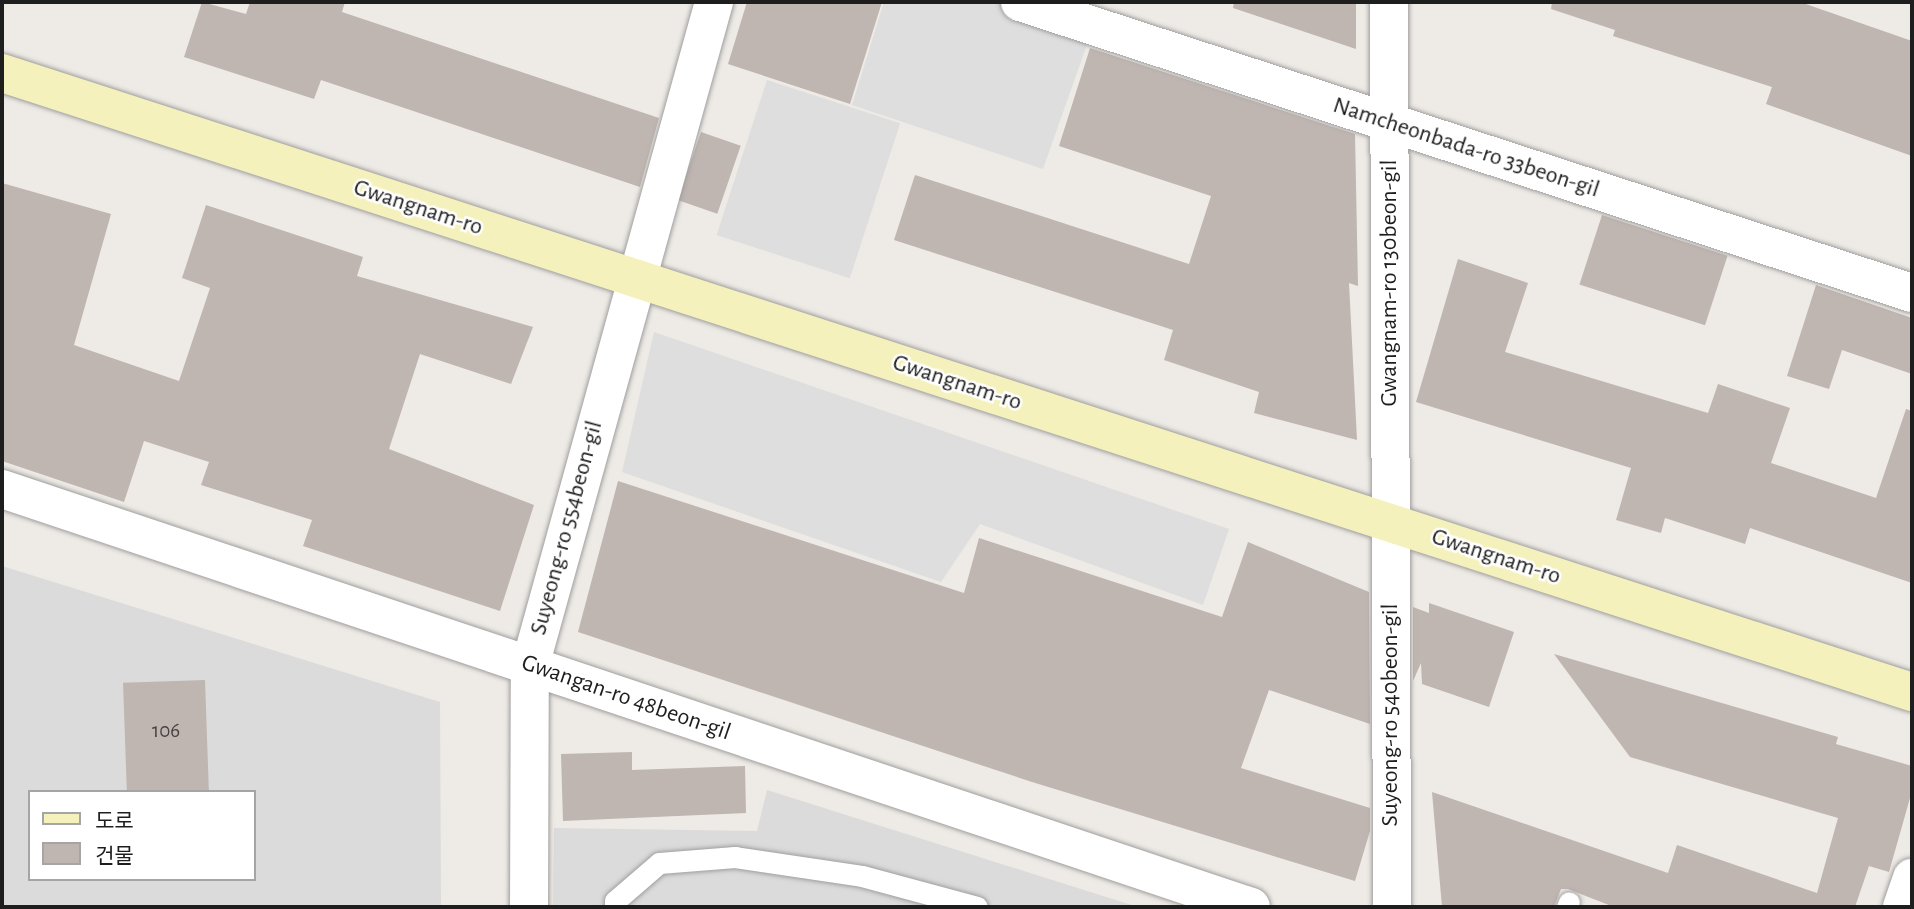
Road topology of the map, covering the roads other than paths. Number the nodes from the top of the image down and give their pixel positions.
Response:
1 (715, 2) edge
2 (1020, 2) edge
3 (1389, 2) edge
4 (2, 73) edge
5 (1390, 123) junction
6 (635, 278) junction
7 (1912, 293) edge
8 (2, 489) edge
9 (1390, 523) junction
10 (530, 666) junction
11 (1912, 692) edge
12 (1912, 878) edge
13 (1232, 904) edge
14 (529, 907) edge
15 (615, 907) edge
16 (977, 907) edge
17 (1392, 907) edge
18 (1902, 907) edge

1 - 6 street, Suyeong-ro 554beon-gil
2 - 5 street, Namcheonbada-ro 33beon-gil
3 - 5 street, Gwangnam-ro 130beon-gil
4 - 6 main road, Gwangnam-ro
5 - 7 street, Namcheonbada-ro 33beon-gil
5 - 9 street, Gwangnam-ro 130beon-gil
6 - 9 main road, Gwangnam-ro
6 - 10 street, Suyeong-ro 554beon-gil
8 - 10 street, Gwangan-ro 48beon-gil
9 - 11 main road, Gwangnam-ro
9 - 17 street, Suyeong-ro 540beon-gil
10 - 13 street, Gwangan-ro 48beon-gil
10 - 14 street, Suyeong-ro 554beon-gil
12 - 18 street
15 - 16 lane

